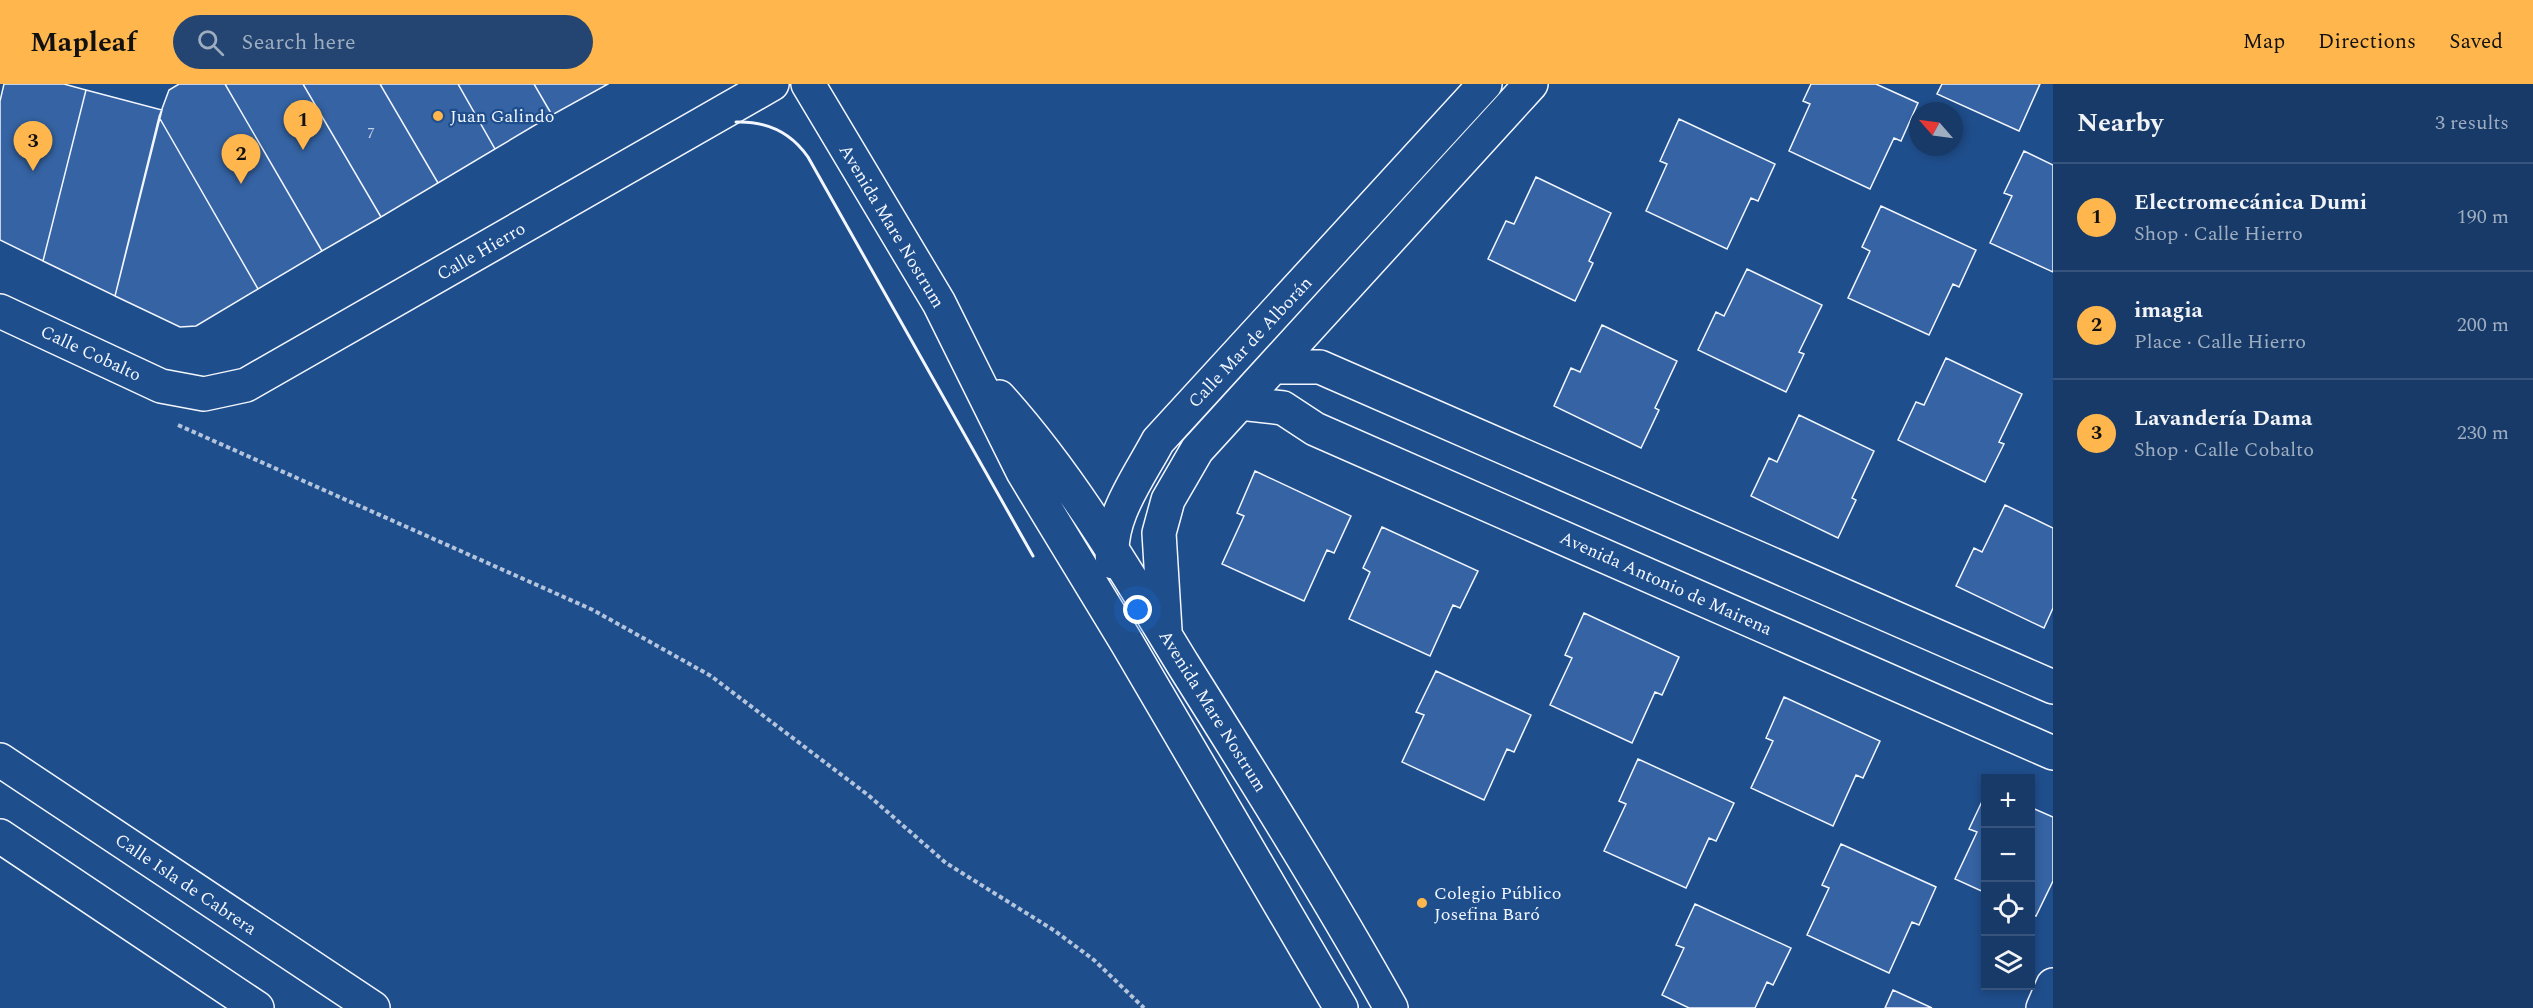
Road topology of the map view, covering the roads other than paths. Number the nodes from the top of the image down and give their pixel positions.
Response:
1 (772, 84) edge
2 (808, 84) edge
3 (1485, 84) edge
4 (1531, 84) edge
5 (0, 311) edge
6 (1309, 326) junction
7 (1248, 345) junction
8 (1273, 367) junction
9 (1320, 367) junction
10 (973, 369) junction
11 (182, 392) joint
12 (1240, 403) junction
13 (1283, 408) junction
14 (1111, 546) junction
15 (1165, 635) junction
16 (1127, 643) junction
17 (2053, 687) edge
18 (2053, 753) edge
19 (0, 760) edge
20 (0, 836) edge
21 (2053, 985) edge
22 (257, 1008) edge
23 (373, 1008) edge
24 (1341, 1008) edge
25 (1390, 1008) edge
26 (2043, 1008) edge

1 - 11 street, Calle Hierro
2 - 10 street, Avenida Mare Nostrum
3 - 7 street, Calle Mar de Alborán
4 - 6 street, Calle Mar de Alborán
5 - 11 street, Calle Cobalto
6 - 8 street, Calle Mar de Alborán
6 - 9 street
7 - 8 street
7 - 14 street, Calle Mar de Alborán
8 - 9 street
8 - 12 street, Calle Mar de Alborán
8 - 13 street
9 - 17 street
10 - 14 street, Avenida Mare Nostrum
10 - 16 street, Avenida Mare Nostrum
12 - 13 street, Avenida Antonio de Mairena
12 - 15 street, Calle Mar de Alborán
13 - 18 street, Avenida Antonio de Mairena
14 - 15 street, Avenida Mare Nostrum
14 - 16 street, Calle Mar de Alborán
15 - 25 street, Avenida Mare Nostrum
16 - 24 street, Avenida Mare Nostrum
19 - 23 street, Calle Isla de Cabrera
20 - 22 street
21 - 26 street

